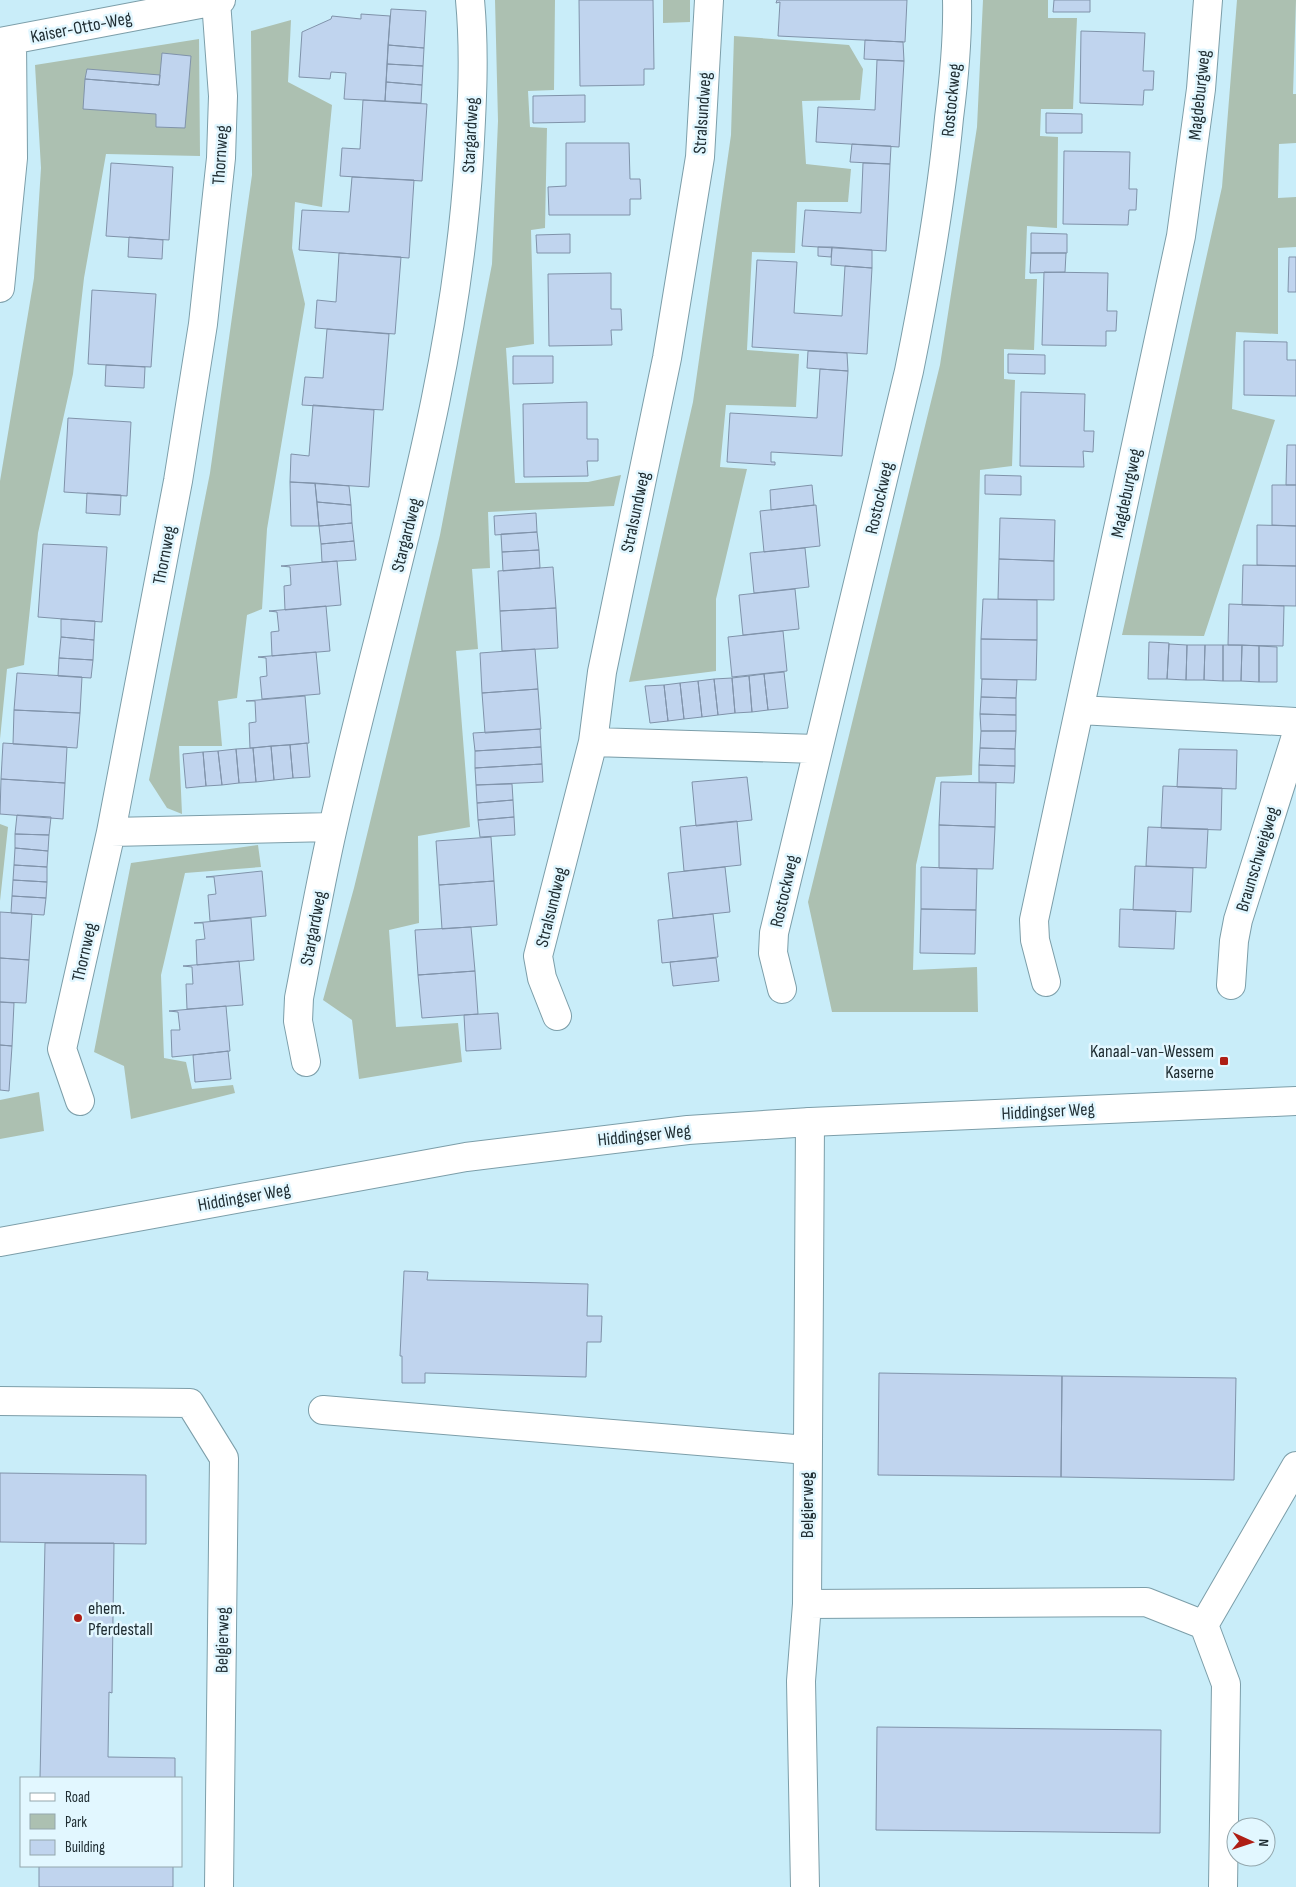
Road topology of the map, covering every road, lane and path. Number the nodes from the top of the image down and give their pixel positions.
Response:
1 (470, 0) edge
2 (709, 0) edge
3 (957, 0) edge
4 (1208, 0) edge
5 (218, 1) edge
6 (6, 41) edge
7 (0, 288) edge
8 (1080, 710) junction
9 (1296, 722) edge
10 (1296, 736) edge
11 (593, 742) junction
12 (816, 749) junction
13 (333, 827) junction
14 (111, 832) junction
15 (1046, 982) dead end
16 (1231, 985) dead end
17 (782, 989) dead end
18 (557, 1016) dead end
19 (306, 1062) dead end
20 (80, 1101) dead end
21 (1296, 1101) edge
22 (810, 1122) junction
23 (0, 1242) edge
24 (0, 1401) edge
25 (323, 1410) dead end
26 (807, 1450) junction
27 (1296, 1466) edge
28 (807, 1604) junction
29 (1204, 1625) junction
30 (219, 1887) edge
31 (805, 1887) edge
32 (1223, 1887) edge

1 - 13 street, Stargardweg
2 - 11 street, Stralsundweg
3 - 12 street, Rostockweg
4 - 8 street, Magdeburgweg
5 - 6 street, Kaiser-Otto-Weg
5 - 14 street, Thornweg
6 - 7 street
8 - 9 street
8 - 15 street, Magdeburgweg
10 - 16 street, Braunschweigweg
11 - 12 street
11 - 18 street, Stralsundweg
12 - 17 street, Rostockweg
13 - 14 street
13 - 19 street, Stargardweg
14 - 20 street, Thornweg
21 - 22 street, Hiddingser Weg
22 - 23 street, Hiddingser Weg
22 - 26 street, Belgierweg
24 - 30 street, Belgierweg
25 - 26 street
26 - 28 street, Belgierweg
27 - 29 street
28 - 29 street
28 - 31 street, Belgierweg
29 - 32 street

